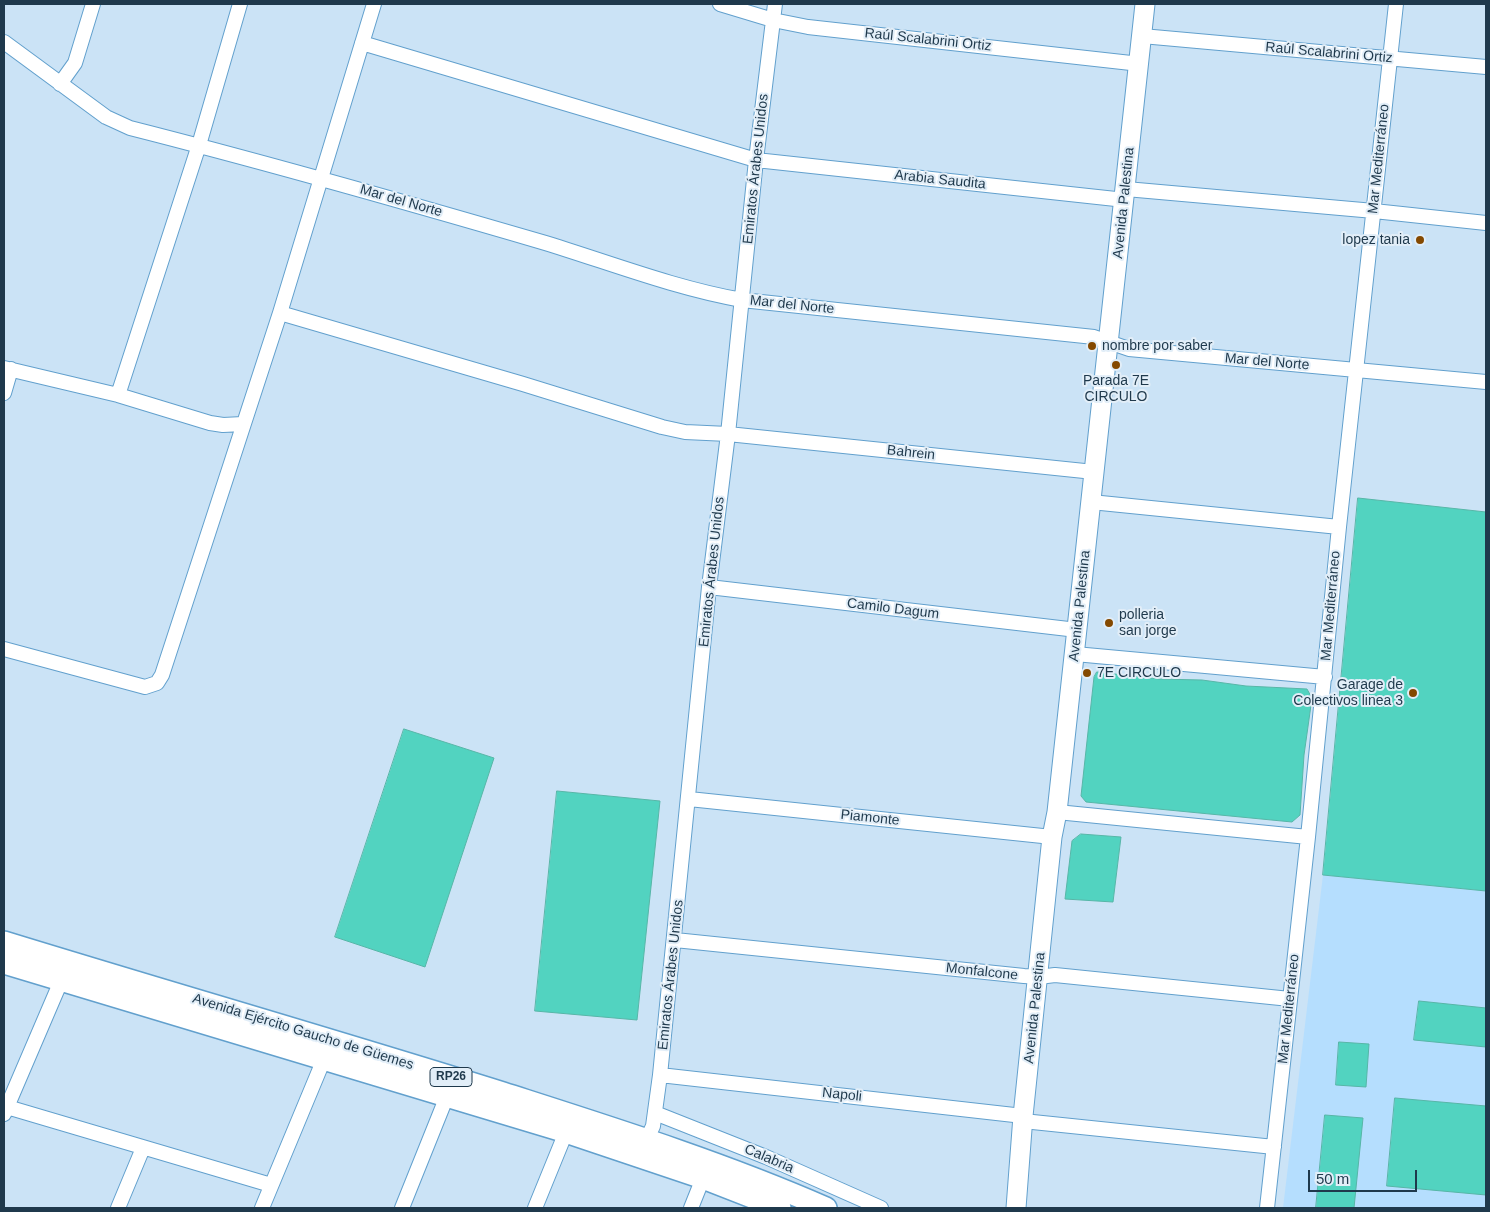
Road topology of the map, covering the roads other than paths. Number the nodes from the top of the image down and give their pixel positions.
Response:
1 (93, 4) edge
2 (240, 4) edge
3 (374, 4) edge
4 (720, 4) edge
5 (775, 4) edge
6 (1145, 4) edge
7 (1396, 4) edge
8 (773, 20) junction
9 (1142, 36) junction
10 (4, 42) edge
11 (362, 43) junction
12 (1390, 59) junction
13 (1140, 64) junction
14 (1486, 67) edge
15 (60, 84) junction
16 (199, 145) junction
17 (756, 160) junction
18 (321, 178) junction
19 (1125, 194) junction
20 (1374, 211) junction
21 (1486, 223) edge
22 (742, 300) junction
23 (280, 313) junction
24 (1109, 342) junction
25 (7, 368) edge
26 (1356, 370) junction
27 (1486, 382) edge
28 (4, 394) edge
29 (118, 395) junction
30 (243, 424) junction
31 (728, 434) junction
32 (1094, 472) junction
33 (1091, 502) junction
34 (1339, 527) junction
35 (709, 587) junction
36 (1077, 630) junction
37 (4, 650) edge
38 (1074, 654) junction
39 (1325, 677) junction
40 (689, 799) junction
41 (1057, 812) junction
42 (1052, 837) junction
43 (1308, 837) junction
44 (675, 940) junction
45 (4, 942) edge
46 (70, 962) junction
47 (4, 964) edge
48 (1039, 978) junction
49 (61, 981) junction
50 (1290, 999) junction
51 (324, 1059) junction
52 (660, 1075) junction
53 (446, 1096) junction
54 (5, 1111) edge
55 (655, 1113) junction
56 (1023, 1118) junction
57 (566, 1132) junction
58 (647, 1139) junction
59 (1274, 1147) junction
60 (143, 1148) junction
61 (704, 1178) junction
62 (272, 1185) junction
63 (118, 1208) edge
64 (262, 1208) edge
65 (402, 1208) edge
66 (535, 1208) edge
67 (691, 1208) edge
68 (780, 1208) edge
69 (826, 1208) edge
70 (881, 1208) edge
71 (1016, 1208) edge
72 (1267, 1208) edge

1 - 15 street
2 - 16 street
3 - 11 street
4 - 8 street, Raúl Scalabrini Ortiz
5 - 8 street, Emiratos Árabes Unidos
6 - 9 street, Avenida Palestina
7 - 12 street, Mar Mediterráneo
8 - 13 street, Raúl Scalabrini Ortiz
8 - 17 street, Emiratos Árabes Unidos
9 - 12 street, Raúl Scalabrini Ortiz
9 - 13 street, Avenida Palestina
10 - 15 street, Mar del Norte
11 - 17 street, Arabia Saudita
11 - 18 street
12 - 14 street, Raúl Scalabrini Ortiz
12 - 20 street, Mar Mediterráneo
13 - 19 street, Avenida Palestina
15 - 16 street, Mar del Norte
16 - 18 street, Mar del Norte
16 - 29 street
17 - 19 street, Arabia Saudita
17 - 22 street, Emiratos Árabes Unidos
18 - 22 street, Mar del Norte
18 - 23 street
19 - 20 street, Arabia Saudita
19 - 24 street, Avenida Palestina
20 - 21 street, Arabia Saudita
20 - 26 street, Mar Mediterráneo
22 - 24 street, Mar del Norte
22 - 31 street, Emiratos Árabes Unidos
23 - 30 street
23 - 31 street, Bahrein
24 - 26 street, Mar del Norte
24 - 32 street, Avenida Palestina
25 - 28 street
25 - 29 street
26 - 27 street, Mar del Norte
26 - 34 street, Mar Mediterráneo
29 - 30 street
30 - 37 street
31 - 32 street, Bahrein
31 - 35 street, Emiratos Árabes Unidos
32 - 33 street, Avenida Palestina
33 - 34 street
33 - 36 street, Avenida Palestina
34 - 39 street, Mar Mediterráneo
35 - 36 street, Camilo Dagum
35 - 40 street, Emiratos Árabes Unidos
36 - 38 street, Avenida Palestina
38 - 39 street
38 - 41 street, Avenida Palestina
39 - 43 street, Mar Mediterráneo
40 - 42 street, Piamonte
40 - 44 street, Emiratos Árabes Unidos
41 - 42 street, Avenida Palestina
41 - 43 street
42 - 48 street, Avenida Palestina
43 - 50 street, Mar Mediterráneo
44 - 48 street, Monfalcone
44 - 52 street, Emiratos Árabes Unidos
45 - 46 main road, Avenida Ejército Gaucho de Güemes / RP26
46 - 49 street
46 - 58 main road, Avenida Ejército Gaucho de Güemes / RP26
47 - 49 main road, Avenida Ejército Gaucho de Güemes / RP26
48 - 50 street, Monfalcone
48 - 56 street, Avenida Palestina
49 - 51 main road, Avenida Ejército Gaucho de Güemes / RP26
49 - 54 street
50 - 59 street, Mar Mediterráneo
51 - 53 main road, Avenida Ejército Gaucho de Güemes / RP26
51 - 62 street
52 - 55 street, Emiratos Árabes Unidos
52 - 56 street, Napoli
53 - 57 main road, Avenida Ejército Gaucho de Güemes / RP26
53 - 65 street
54 - 60 street
55 - 58 street, Emiratos Árabes Unidos
55 - 70 street, Calabria
56 - 59 street, Napoli
56 - 71 street, Avenida Palestina
57 - 61 main road, Avenida Ejército Gaucho de Güemes / RP26
57 - 66 street
58 - 69 main road, Avenida Ejército Gaucho de Güemes / RP26
59 - 72 street, Mar Mediterráneo
60 - 62 street
60 - 63 street
61 - 67 street
61 - 68 main road, Avenida Ejército Gaucho de Güemes / RP26
62 - 64 street

